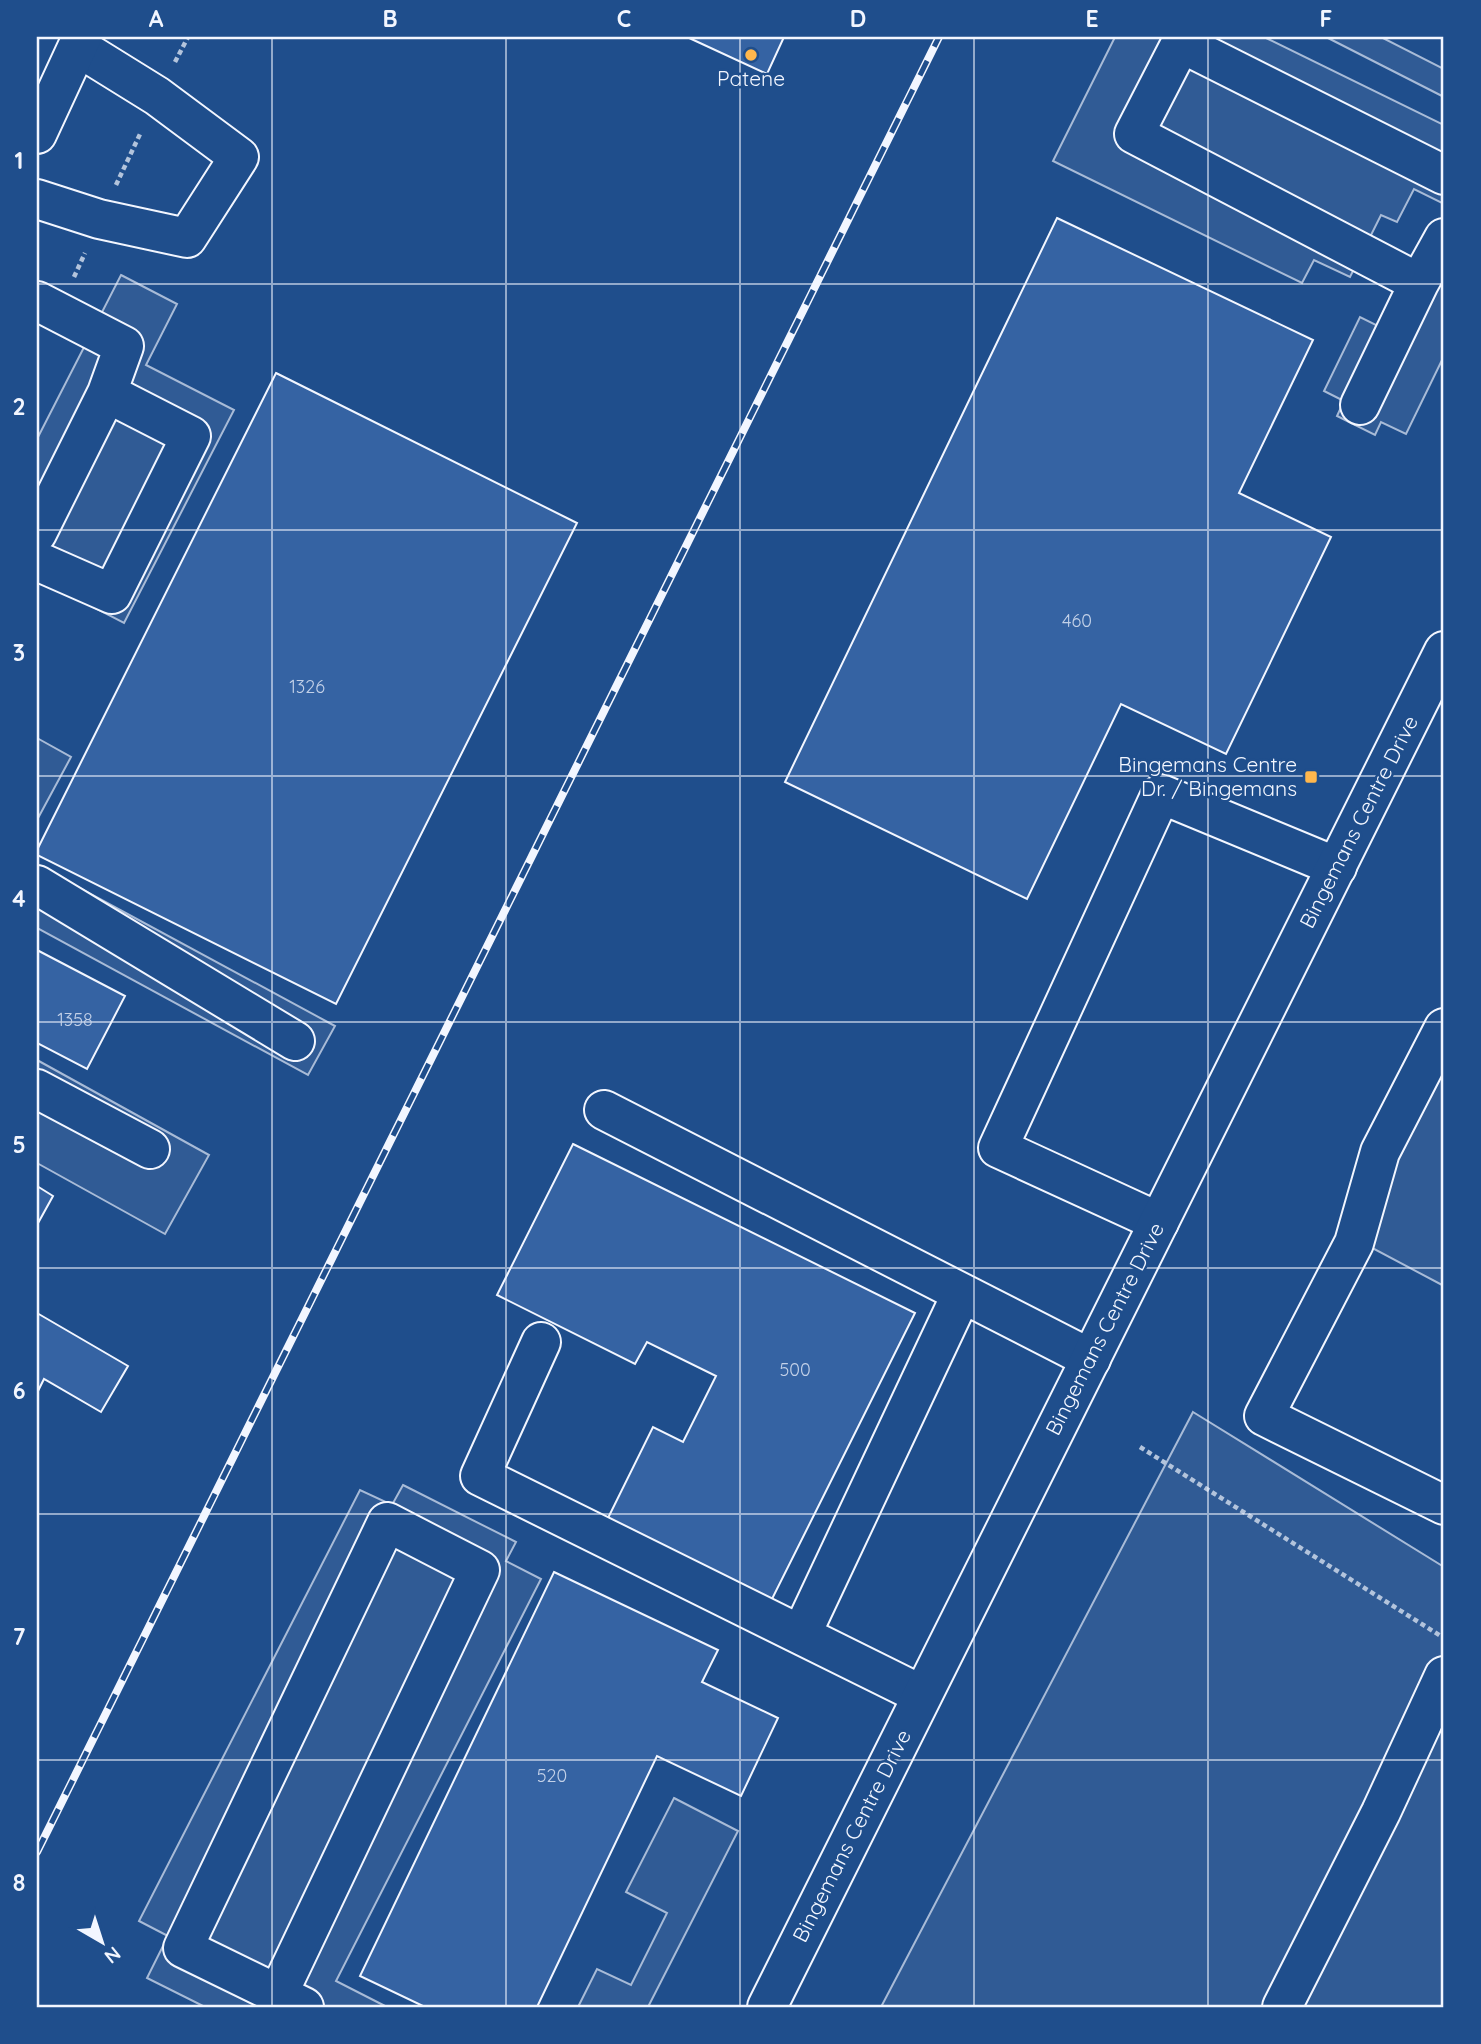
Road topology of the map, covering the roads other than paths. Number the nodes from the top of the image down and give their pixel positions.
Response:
1 (80, 42) edge
2 (37, 134) edge
3 (1444, 175) edge
4 (37, 199) edge
5 (1444, 238) edge
6 (1419, 283) junction
7 (37, 301) edge
8 (107, 393) junction
9 (1360, 405) dead end
10 (37, 533) edge
11 (37, 561) edge
12 (1444, 652) edge
13 (1336, 867) junction
14 (37, 885) edge
15 (1444, 1028) edge
16 (295, 1041) dead end
17 (37, 1088) edge
18 (604, 1110) dead end
19 (150, 1149) dead end
20 (1159, 1222) junction
21 (962, 1293) junction
22 (541, 1342) dead end
23 (1091, 1359) junction
24 (1444, 1505) edge
25 (801, 1635) junction
26 (1444, 1676) edge
27 (922, 1695) junction
28 (291, 2001) edge
29 (766, 2007) edge
30 (1282, 2007) edge

1 - 2 main road
1 - 4 main road
3 - 6 main road
5 - 6 main road
6 - 9 main road
7 - 8 main road
8 - 10 main road
8 - 11 main road
12 - 13 main road, Bingemans Centre Drive
13 - 20 main road, Bingemans Centre Drive
13 - 20 main road
14 - 16 main road
15 - 24 main road
17 - 19 main road
18 - 21 main road
20 - 23 main road, Bingemans Centre Drive
21 - 23 main road
21 - 25 main road
22 - 25 main road
23 - 27 main road, Bingemans Centre Drive
25 - 27 main road
26 - 30 main road
27 - 29 main road, Bingemans Centre Drive
28 - 28 main road

